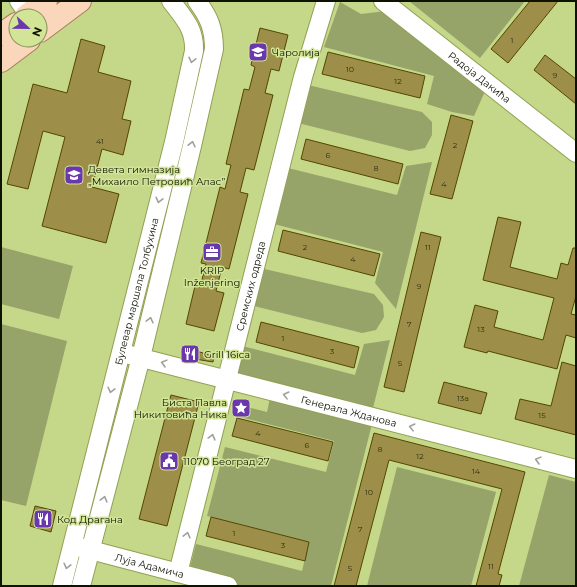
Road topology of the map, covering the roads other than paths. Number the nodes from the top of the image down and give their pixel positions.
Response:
1 (46, 1) edge
2 (80, 1) edge
3 (171, 1) edge
4 (197, 1) edge
5 (326, 1) edge
6 (383, 1) edge
7 (37, 8) edge
8 (48, 10) edge
9 (18, 48) edge
10 (1, 61) edge
11 (576, 153) edge
12 (121, 352) junction
13 (141, 358) junction
14 (226, 380) junction
15 (576, 469) edge
16 (72, 546) junction
17 (90, 550) junction
18 (178, 573) junction
19 (62, 586) edge
20 (81, 586) edge
21 (228, 586) edge

1 - 7 main road
2 - 8 main road
3 -> 12 street, Булевар маршала Толбухина
13 -> 4 street, Булевар маршала Толбухина
5 - 14 street, Сремских одреда
6 - 11 street, Радоја Дакића
9 - 10 main road
12 - 13 street, Генерала Жданова
12 -> 16 street, Булевар маршала Толбухина
14 -> 13 street, Генерала Жданова
17 -> 13 street, Булевар маршала Толбухина
15 -> 14 street, Генерала Жданова
18 -> 14 street, Сремских одреда
16 - 17 street, Луја Адамича
16 -> 19 street, Булевар маршала Толбухина
17 - 18 street, Луја Адамича
17 - 20 street, Булевар маршала Толбухина
18 - 21 street, Луја Адамича

